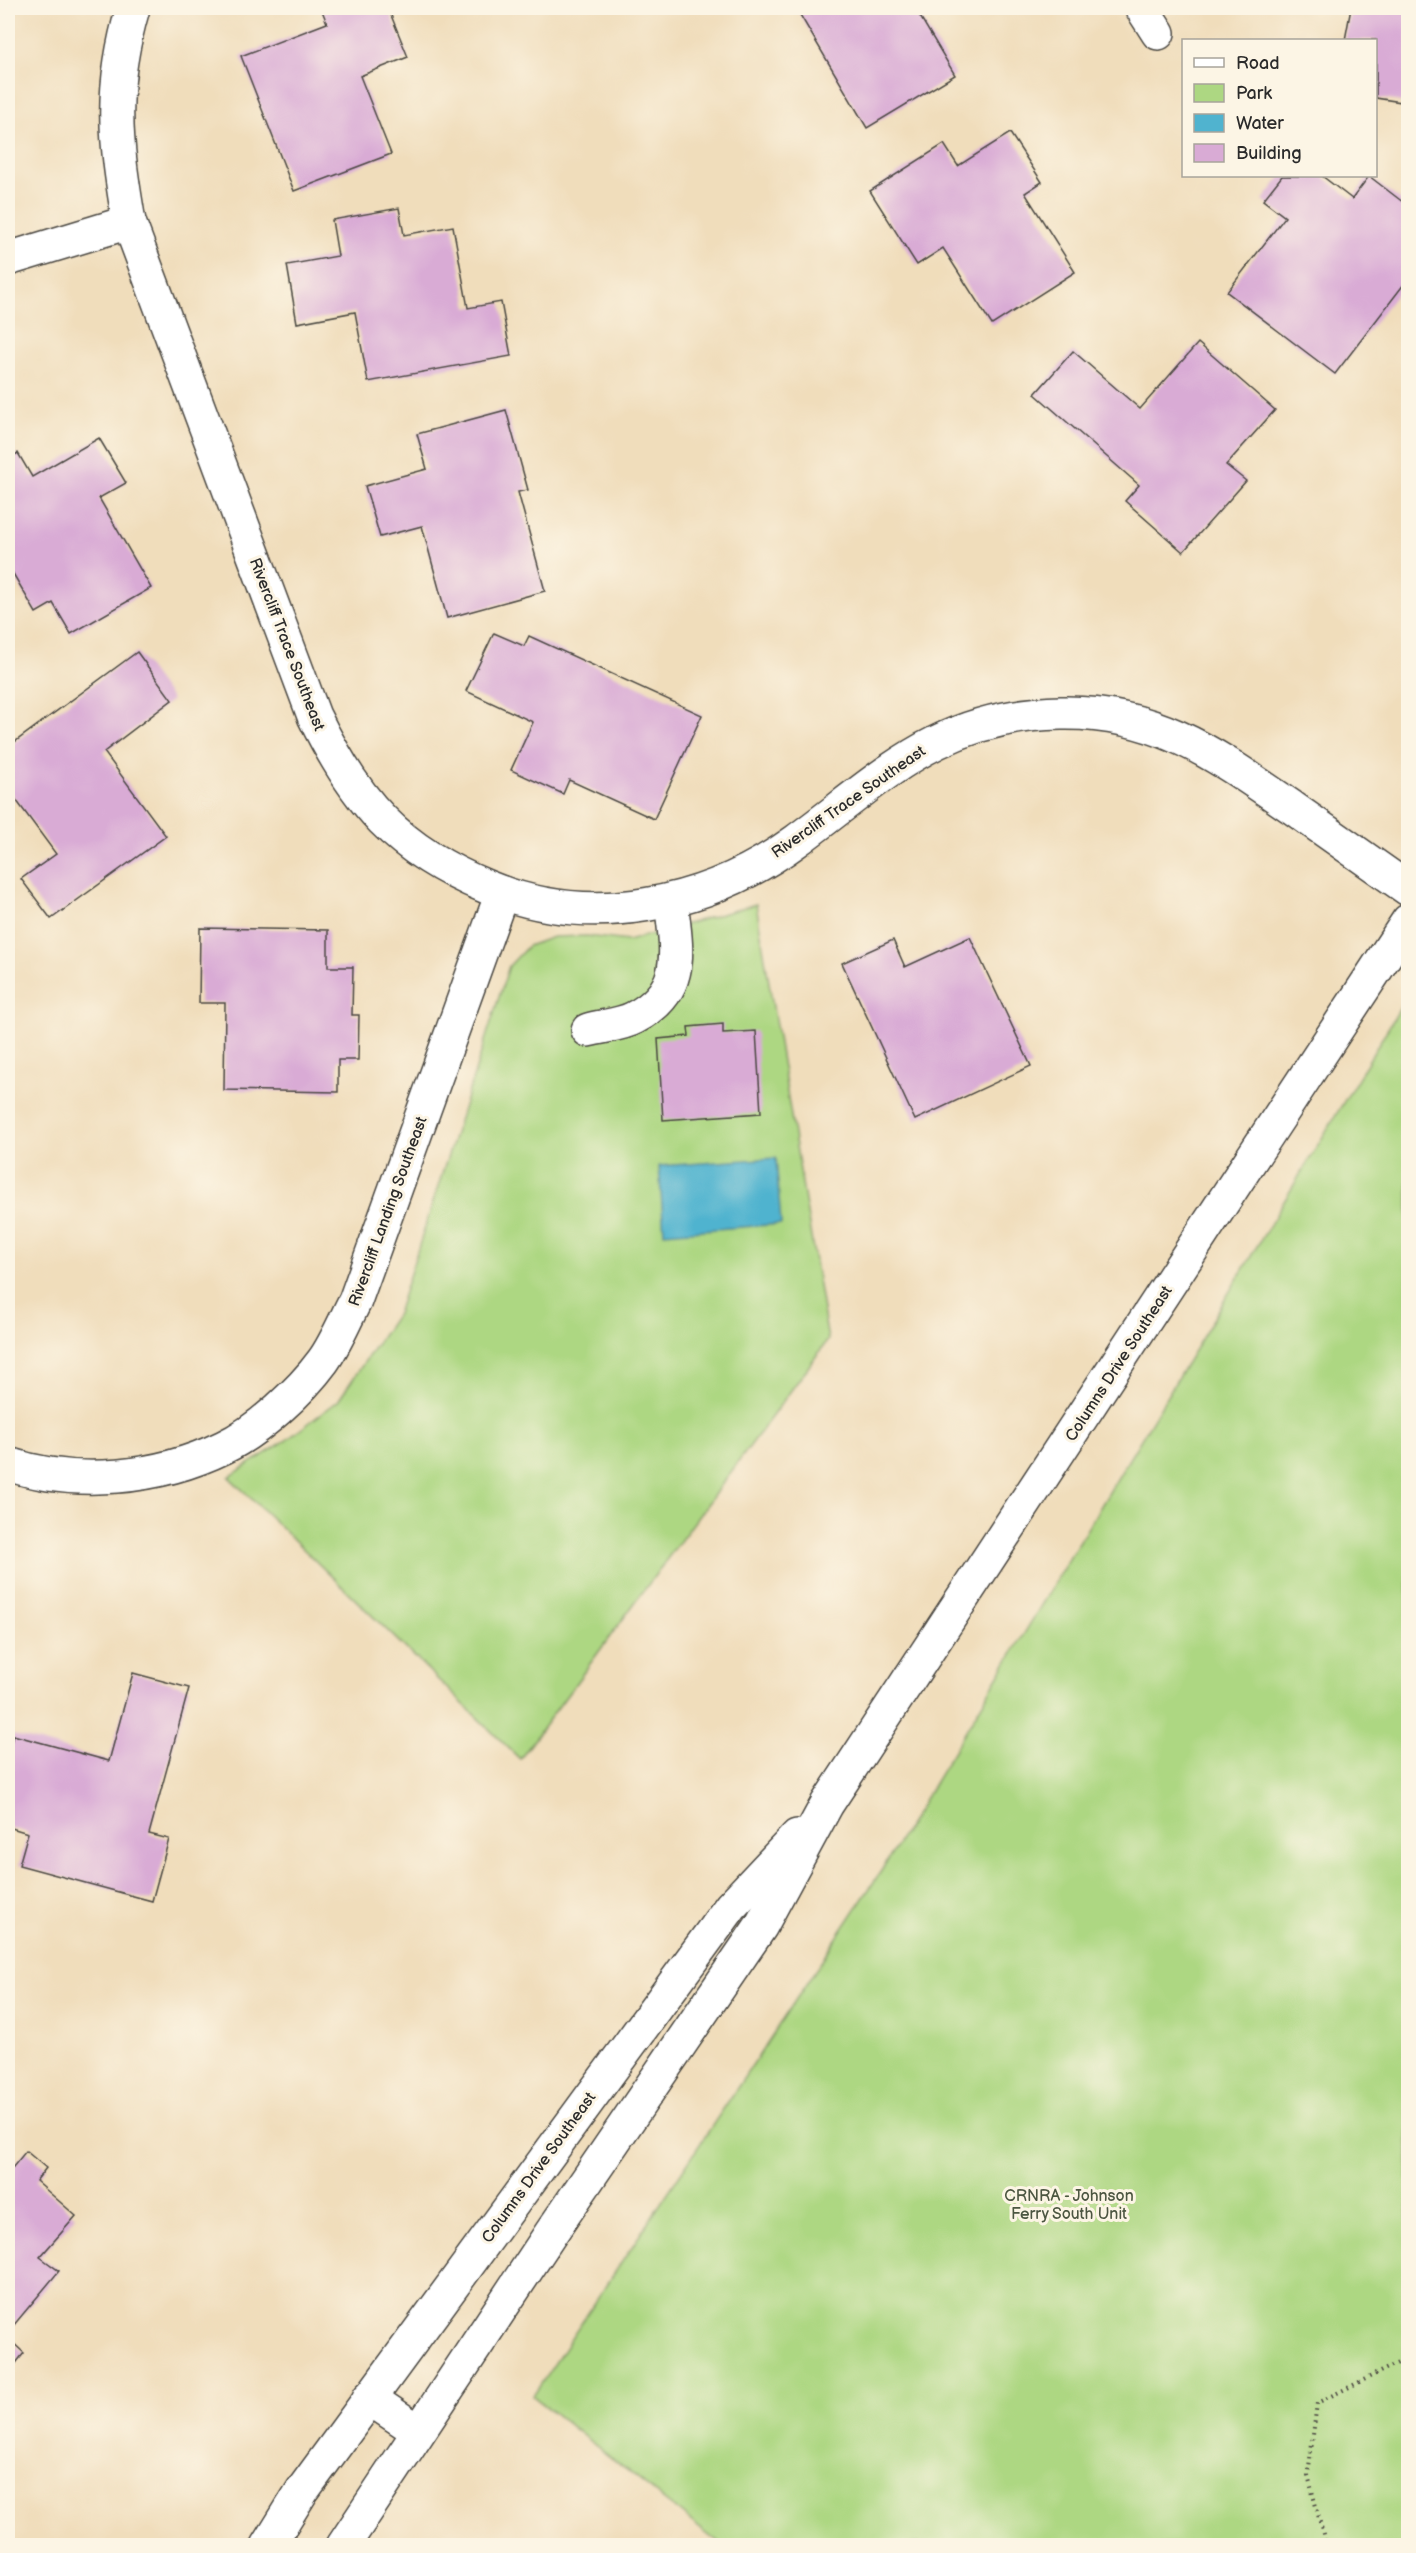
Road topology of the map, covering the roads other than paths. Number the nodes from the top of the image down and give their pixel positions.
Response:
1 (134, 8) edge
2 (129, 222) junction
3 (8, 259) edge
4 (1408, 889) edge
5 (502, 893) junction
6 (671, 902) junction
7 (1408, 921) edge
8 (588, 1030) dead end
9 (8, 1464) edge
10 (827, 1804) junction
11 (369, 2398) junction
12 (418, 2431) junction
13 (268, 2546) edge
14 (343, 2546) edge

1 - 2 street, Rivercliff Trace Southeast
2 - 3 street
2 - 5 street, Rivercliff Trace Southeast
4 - 6 street, Rivercliff Trace Southeast
5 - 6 street, Rivercliff Trace Southeast
5 - 9 street, Rivercliff Landing Southeast
6 - 8 street
7 - 10 street, Columns Drive Southeast
10 - 11 street, Columns Drive Southeast
10 - 12 street, Columns Drive Southeast
11 - 12 street
11 - 13 street, Columns Drive Southeast
12 - 14 street, Columns Drive Southeast

